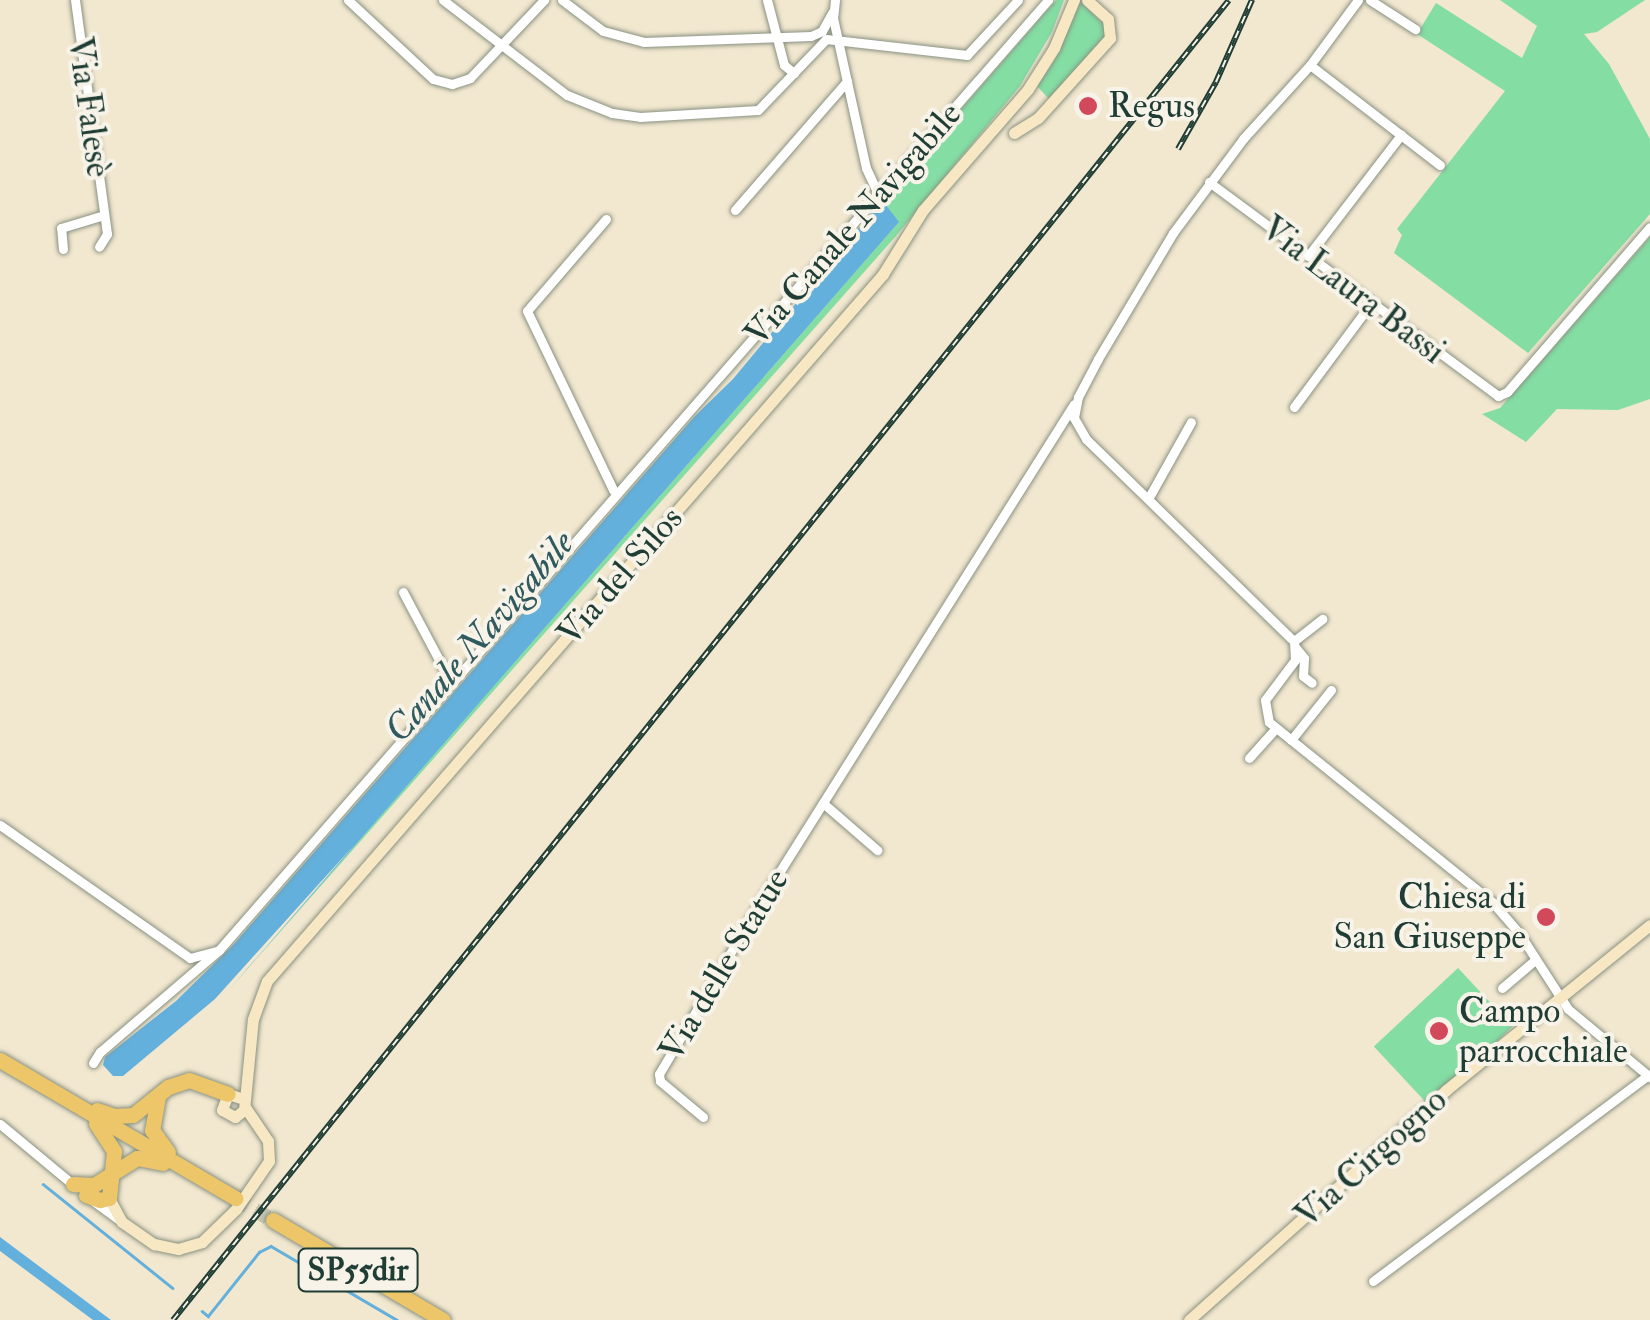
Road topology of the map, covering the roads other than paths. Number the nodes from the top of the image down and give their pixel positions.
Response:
1 (75, 0) edge
2 (348, 0) edge
3 (443, 0) edge
4 (544, 0) edge
5 (562, 0) edge
6 (766, 0) edge
7 (835, 0) edge
8 (1018, 0) edge
9 (1048, 0) edge
10 (1074, 0) edge
11 (1087, 0) edge
12 (1358, 0) edge
13 (1370, 0) edge
14 (832, 13) junction
15 (1415, 29) dead end
16 (776, 36) junction
17 (808, 37) junction
18 (837, 40) junction
19 (500, 46) junction
20 (812, 54) junction
21 (1310, 65) junction
22 (794, 73) junction
23 (847, 81) junction
24 (1028, 89) junction
25 (1050, 107) junction
26 (1014, 133) dead end
27 (1401, 135) junction
28 (1440, 165) dead end
29 (1209, 182) junction
30 (879, 196) junction
31 (735, 210) dead end
32 (104, 215) junction
33 (606, 219) dead end
34 (1650, 227) edge
35 (107, 234) junction
36 (117, 243) dead end
37 (99, 247) dead end
38 (62, 249) dead end
39 (1308, 256) junction
40 (1372, 302) junction
41 (1078, 398) junction
42 (1294, 407) dead end
43 (1191, 422) dead end
44 (658, 448) junction
45 (613, 490) junction
46 (1148, 499) junction
47 (604, 510) junction
48 (404, 592) dead end
49 (1322, 619) dead end
50 (1295, 644) junction
51 (1312, 683) dead end
52 (452, 684) junction
53 (1331, 690) dead end
54 (1276, 728) junction
55 (1291, 740) junction
56 (1249, 758) dead end
57 (823, 803) junction
58 (0, 825) edge
59 (876, 850) dead end
60 (1650, 925) edge
61 (220, 950) junction
62 (190, 958) junction
63 (1535, 960) junction
64 (193, 976) junction
65 (1502, 988) dead end
66 (1558, 997) junction
67 (0, 1060) edge
68 (93, 1063) dead end
69 (1649, 1076) edge
70 (160, 1093) junction
71 (65, 1099) junction
72 (234, 1103) junction
73 (703, 1116) dead end
74 (0, 1124) edge
75 (190, 1172) junction
76 (111, 1177) junction
77 (72, 1184) junction
78 (86, 1194) junction
79 (109, 1198) junction
80 (236, 1198) tunnel mouth
81 (273, 1220) tunnel mouth
82 (122, 1222) junction
83 (1372, 1281) dead end
84 (442, 1320) edge
85 (1188, 1320) edge

1 - 32 street, Via Falesè
2 - 19 street
3 - 19 street
4 - 19 street
5 - 16 street
6 - 16 street
7 - 14 street
8 - 18 street
9 - 30 street, Via Canale Navigabile
10 - 24 street, Via del Silos
11 - 25 street
12 - 21 street, Via delle Statue
13 - 15 street
14 - 17 street
14 - 18 street
16 - 17 street
16 - 22 street
17 - 20 street
18 - 20 street
18 - 23 street
19 - 22 street
20 - 22 street
21 - 27 street
21 - 29 street, Via delle Statue
23 - 30 street
23 - 31 street
24 - 25 street
24 - 72 street, Via del Silos
25 - 26 street
27 - 28 street
27 - 39 street
29 - 39 street, Via Laura Bassi
29 - 41 street, Via delle Statue
30 - 44 street, Via Canale Navigabile
32 - 35 street, Via Falesè
32 - 38 street, Via Falesè
33 - 45 street
34 - 40 street, Via Laura Bassi
35 - 36 street
35 - 37 street
39 - 40 street, Via Laura Bassi
40 - 42 street
41 - 46 street
41 - 57 street, Via delle Statue
43 - 46 street
44 - 45 street, Via Canale Navigabile
44 - 47 street, Via Canale Navigabile
45 - 47 street, Via Canale Navigabile
46 - 50 street
47 - 52 street, Via Canale Navigabile
48 - 52 street
49 - 50 street
50 - 51 street
50 - 54 street
52 - 61 street, Via Canale Navigabile
53 - 55 street
54 - 55 street
54 - 56 street
55 - 63 street
57 - 59 street
57 - 73 street, Via delle Statue
58 - 62 street
60 - 66 street, Via Cirgogno
61 - 62 street
61 - 64 street, Via Canale Navigabile
62 - 64 street
63 - 65 street
63 - 66 street
64 - 68 street, Via Canale Navigabile
66 - 69 street
66 - 85 street, Via Cirgogno
67 - 71 highway
69 - 83 street
70 - 71 highway
70 - 72 highway
70 - 75 highway
71 - 75 highway
71 - 76 highway
72 - 82 street
74 - 77 street
75 - 76 highway
75 - 80 highway
76 - 77 highway
76 - 79 highway
77 - 78 street
77 - 79 street
78 - 79 highway
78 - 82 street
79 - 82 street
81 - 84 highway, SP55dir

